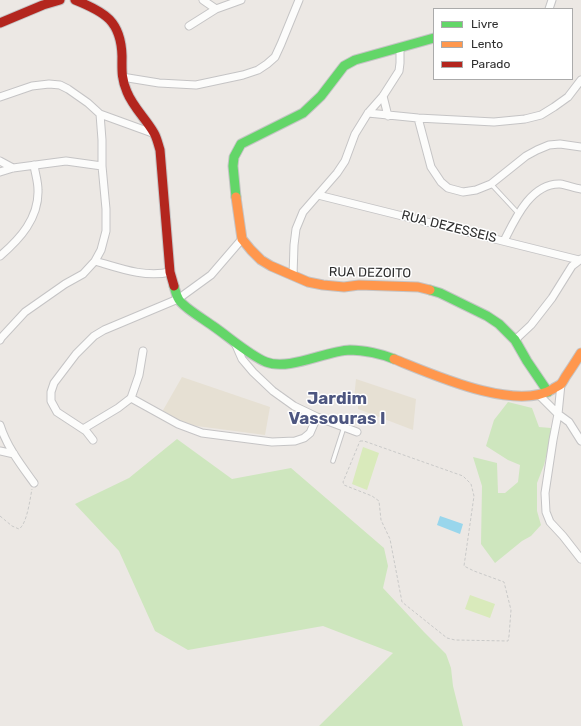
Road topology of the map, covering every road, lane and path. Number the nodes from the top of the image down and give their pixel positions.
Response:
1 (60, 0) edge
2 (75, 0) edge
3 (203, 0) edge
4 (241, 0) edge
5 (299, 0) edge
6 (216, 9) junction
7 (0, 23) edge
8 (189, 26) dead end
9 (433, 38) edge
10 (400, 47) junction
11 (122, 77) junction
12 (581, 80) edge
13 (383, 96) junction
14 (0, 97) edge
15 (368, 113) junction
16 (100, 114) junction
17 (388, 116) junction
18 (418, 118) junction
19 (155, 134) junction
20 (581, 147) edge
21 (0, 161) edge
22 (34, 165) junction
23 (102, 166) junction
24 (13, 168) junction
25 (0, 172) edge
26 (491, 184) junction
27 (581, 189) edge
28 (318, 196) junction
29 (518, 213) junction
30 (242, 239) junction
31 (504, 241) junction
32 (0, 256) edge
33 (580, 259) edge
34 (95, 261) junction
35 (170, 272) junction
36 (293, 276) junction
37 (178, 299) junction
38 (0, 340) edge
39 (515, 340) junction
40 (234, 341) junction
41 (143, 351) dead end
42 (581, 353) edge
43 (561, 384) junction
44 (544, 394) junction
45 (131, 398) junction
46 (558, 414) junction
47 (318, 417) junction
48 (0, 425) edge
49 (344, 427) junction
50 (83, 429) junction
51 (357, 432) dead end
52 (93, 440) dead end
53 (360, 441) joint
54 (581, 441) edge
55 (0, 450) edge
56 (14, 454) junction
57 (333, 461) dead end
58 (34, 483) joint
59 (0, 516) edge
60 (581, 559) edge

1 - 7 main road
2 - 11 main road
3 - 6 street
4 - 6 street
5 - 11 street
6 - 8 street
9 - 10 main road
10 - 13 street
10 - 30 main road
11 - 19 main road
12 - 18 street
13 - 15 street
13 - 17 street
14 - 16 street
15 - 17 street
15 - 28 street
16 - 19 street
16 - 23 street
17 - 18 street
18 - 26 street
19 - 35 main road
20 - 26 street
21 - 24 street
22 - 23 street
22 - 24 street
22 - 32 street
23 - 34 street
24 - 25 street
26 - 29 lane
27 - 29 street
28 - 31 street, RUA DEZESSEIS
28 - 36 street
29 - 31 street
30 - 36 main road, RUA DEZOITO
30 - 37 street
31 - 33 street, RUA DEZESSEIS
33 - 39 street
34 - 35 street
34 - 38 street
35 - 37 main road
36 - 39 main road, RUA DEZOITO
37 - 40 main road
37 - 50 street
39 - 44 main road, RUA DEZOITO
40 - 44 main road
40 - 47 street
41 - 45 street
42 - 43 main road
43 - 44 main road
43 - 46 street
44 - 46 street
45 - 47 street
45 - 50 street
46 - 54 street
46 - 60 street
47 - 49 street
48 - 56 street
49 - 51 street
49 - 57 lane
50 - 52 street
53 - 53 path
55 - 56 street
56 - 58 street
58 - 59 path

